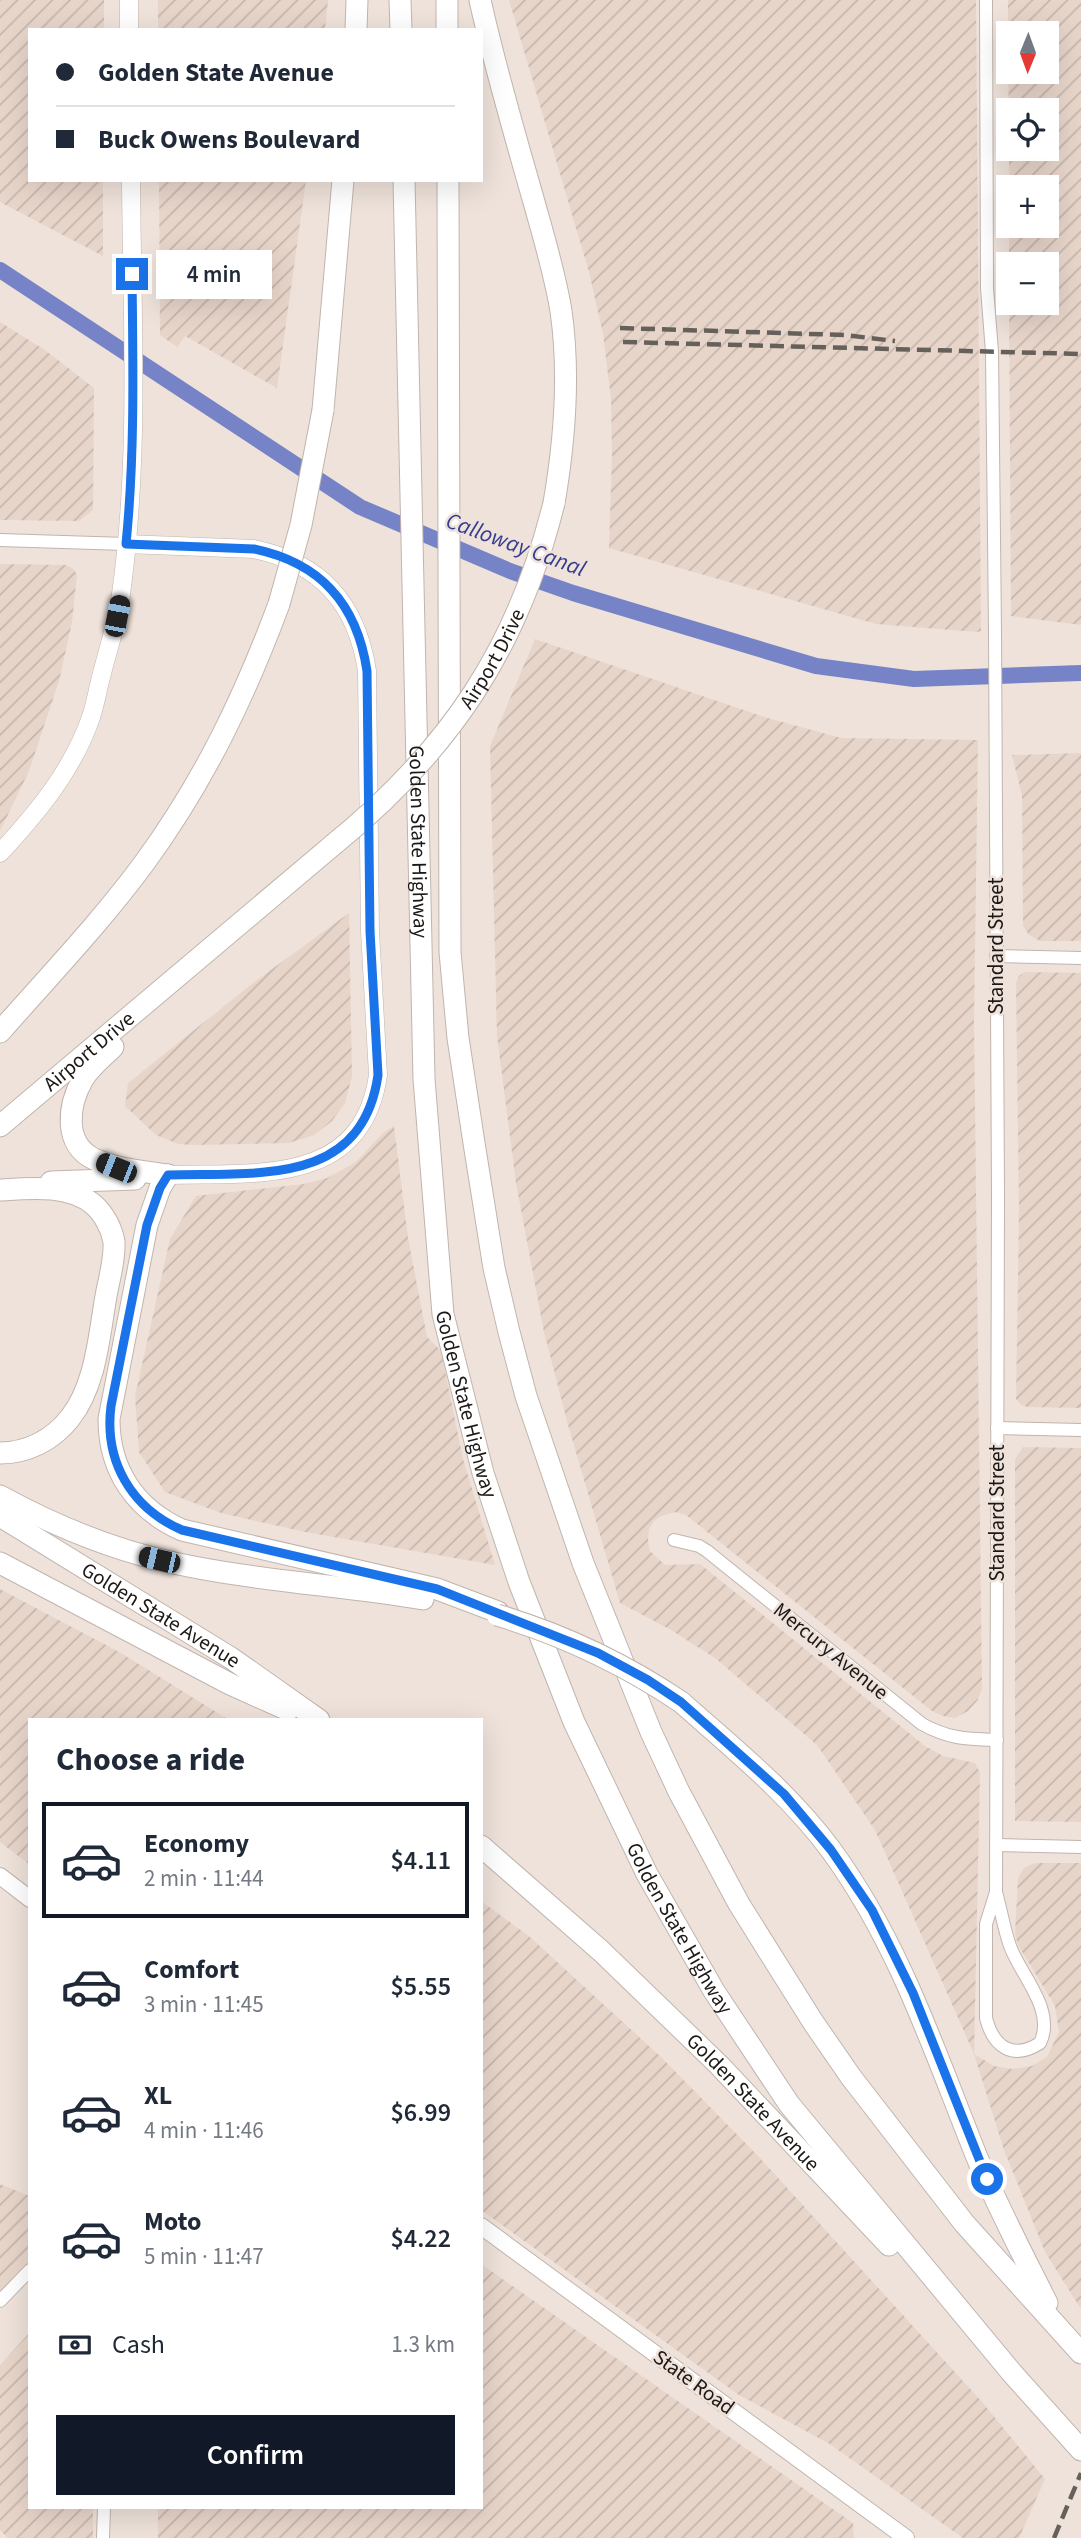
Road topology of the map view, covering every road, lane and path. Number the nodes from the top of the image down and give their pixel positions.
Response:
1 (129, 0) edge
2 (357, 0) edge
3 (400, 0) edge
4 (447, 0) edge
5 (480, 0) edge
6 (986, 0) edge
7 (129, 28) edge
8 (356, 28) edge
9 (401, 28) edge
10 (447, 28) edge
11 (131, 182) edge
12 (343, 182) edge
13 (404, 182) edge
14 (448, 182) edge
15 (0, 540) edge
16 (126, 544) junction
17 (0, 853) edge
18 (996, 956) junction
19 (1081, 958) edge
20 (195, 962) junction
21 (0, 1032) edge
22 (0, 1126) edge
23 (168, 1175) junction
24 (0, 1190) edge
25 (997, 1428) junction
26 (1081, 1430) edge
27 (0, 1453) edge
28 (0, 1496) edge
29 (0, 1516) edge
30 (674, 1539) dead end
31 (0, 1563) edge
32 (497, 1613) junction
33 (306, 1718) edge
34 (316, 1718) edge
35 (997, 1740) junction
36 (997, 1845) junction
37 (1081, 1847) edge
38 (483, 1848) edge
39 (0, 1876) edge
40 (996, 1892) junction
41 (28, 1897) edge
42 (483, 2227) edge
43 (28, 2272) edge
44 (0, 2301) edge
45 (1059, 2327) junction
46 (1081, 2353) edge
47 (1012, 2373) junction
48 (1081, 2451) edge
49 (104, 2509) edge
50 (103, 2538) edge
51 (906, 2538) edge

1 - 7 main road
2 - 8 highway
3 - 9 highway
4 - 10 highway
5 - 20 highway, Airport Drive, bridge
6 - 18 street, Standard Street
11 - 16 main road
12 - 21 highway, bridge
13 - 47 highway, Golden State Highway
14 - 45 highway, Golden State Highway, bridge
15 - 16 street
16 - 17 main road
16 - 23 main road
18 - 19 street
18 - 25 street, Standard Street
20 - 22 highway, Airport Drive
20 - 23 highway
23 - 24 highway
23 - 32 highway
24 - 27 highway
25 - 26 street
25 - 35 street, Standard Street
28 - 32 highway, Golden State Avenue
29 - 34 highway, Golden State Avenue
30 - 35 street, Mercury Avenue
31 - 33 highway
32 - 45 highway, bridge
35 - 36 street, Standard Street
36 - 37 street
36 - 40 street, Standard Street
38 - 47 highway, Golden State Avenue
39 - 41 street
40 - 40 street, Standard Street
42 - 51 street, State Road
43 - 44 street
45 - 46 highway, Golden State Highway
47 - 48 highway, Golden State Highway
49 - 50 street

